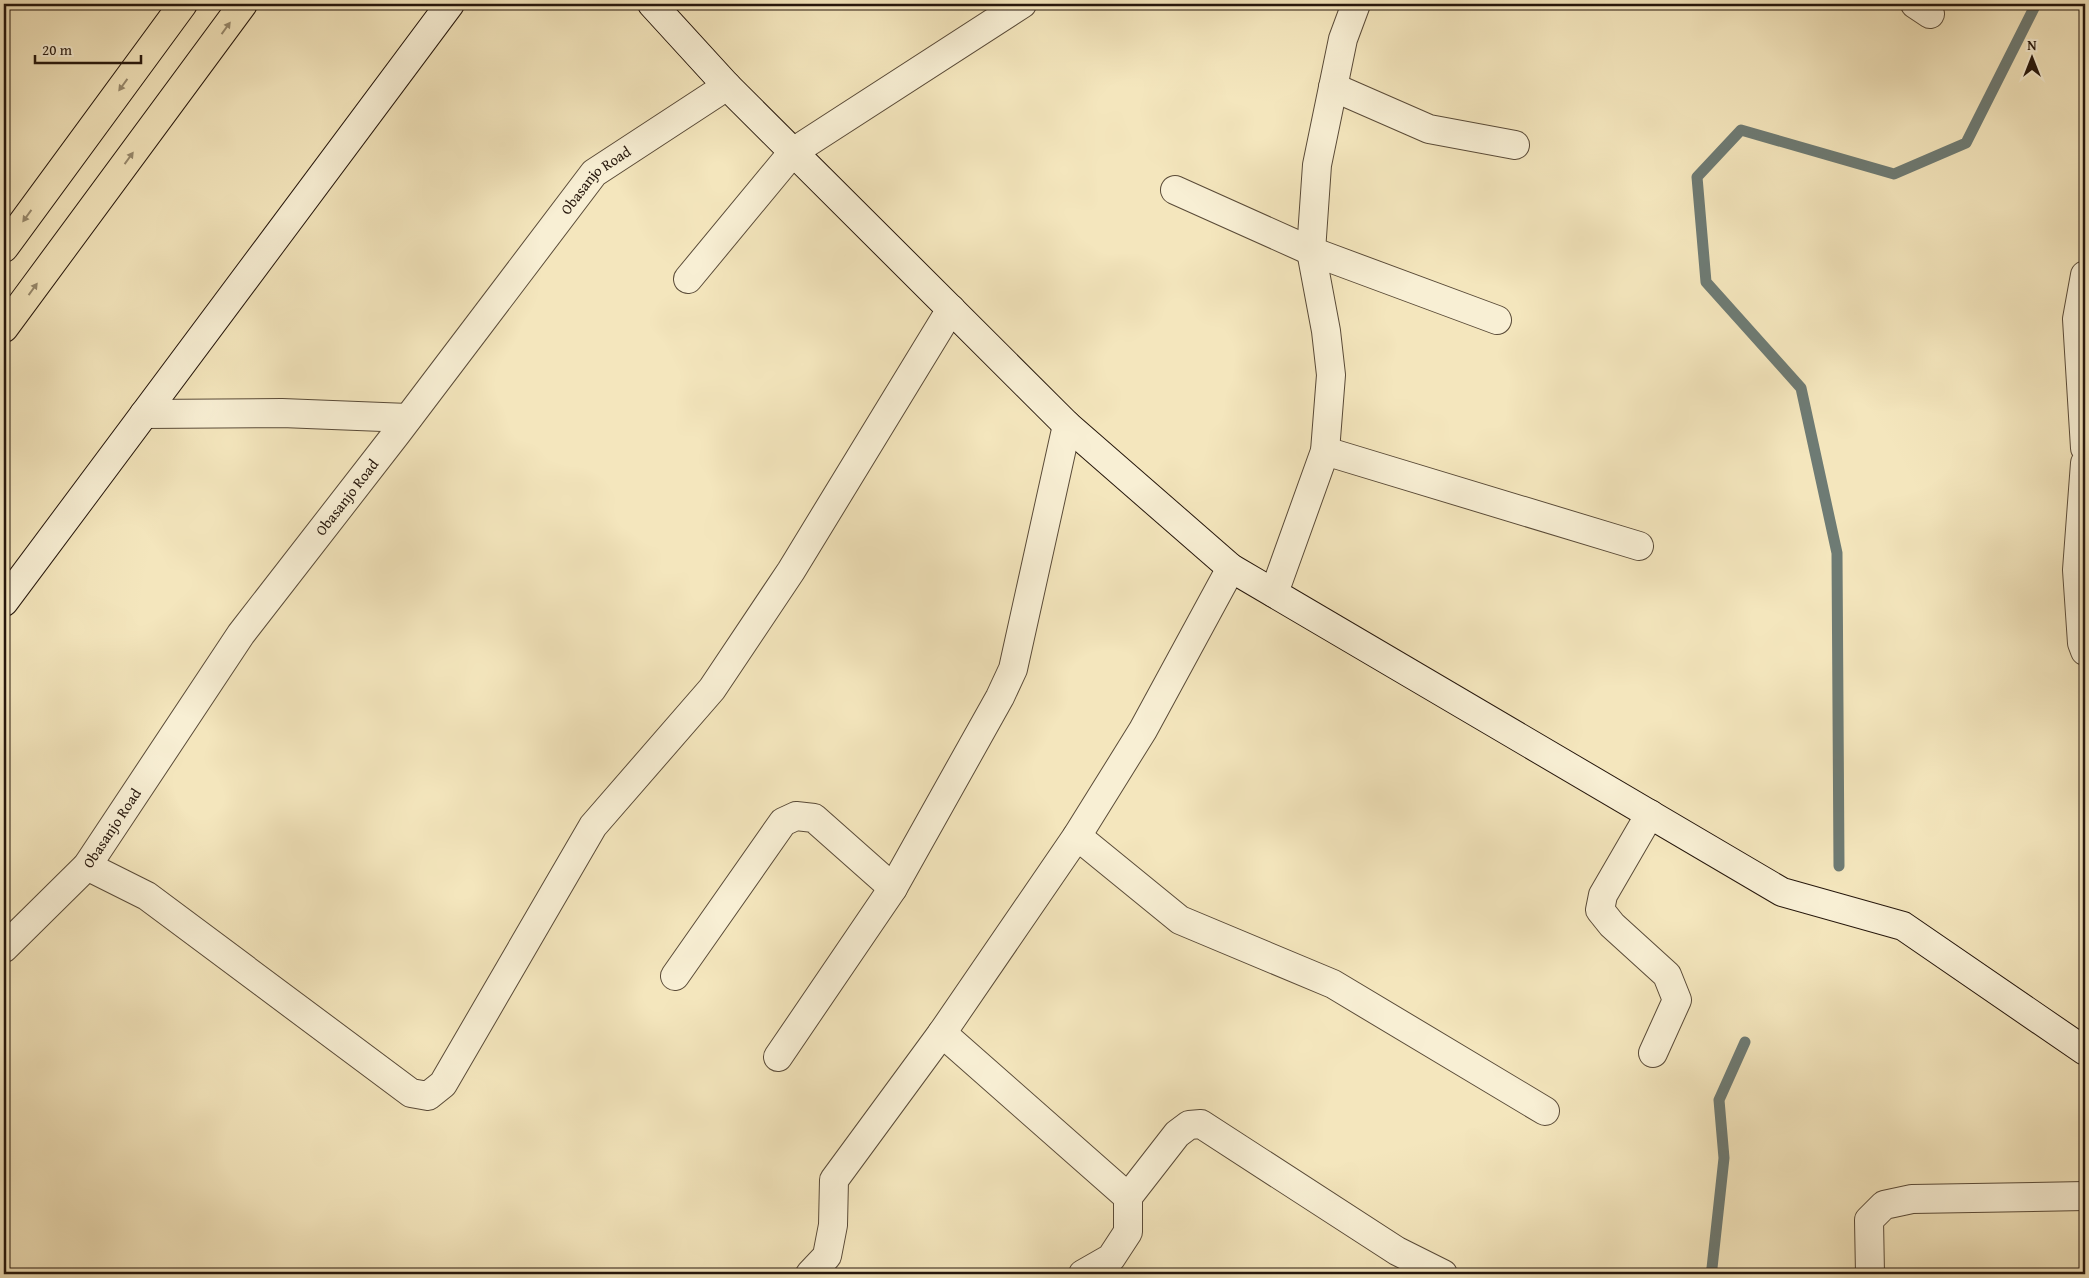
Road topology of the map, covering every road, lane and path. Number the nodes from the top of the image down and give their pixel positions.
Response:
1 (183, 4) edge
2 (243, 4) edge
3 (450, 4) edge
4 (652, 4) edge
5 (1022, 4) edge
6 (1356, 4) edge
7 (727, 86) junction
8 (1333, 87) junction
9 (1515, 145) dead end
10 (793, 152) junction
11 (1175, 190) dead end
12 (4, 248) edge
13 (1311, 250) junction
14 (2085, 275) edge
15 (688, 279) dead end
16 (951, 309) junction
17 (1497, 320) dead end
18 (4, 328) edge
19 (144, 414) junction
20 (408, 418) junction
21 (1067, 425) junction
22 (2085, 448) edge
23 (1325, 451) junction
24 (2085, 463) edge
25 (1639, 546) dead end
26 (1231, 568) junction
27 (1274, 593) junction
28 (4, 602) edge
29 (2085, 651) edge
30 (1650, 814) junction
31 (1077, 836) junction
32 (86, 866) junction
33 (893, 888) junction
34 (4, 948) edge
35 (675, 976) dead end
36 (942, 1033) junction
37 (2085, 1051) edge
38 (1653, 1053) dead end
39 (778, 1057) dead end
40 (1544, 1111) dead end
41 (2085, 1196) edge
42 (1128, 1197) junction
43 (810, 1274) edge
44 (1083, 1274) edge
45 (1443, 1274) edge
46 (1870, 1274) edge

1 -> 12 main road
18 -> 2 main road
3 - 19 street
4 - 7 street
5 - 10 street
6 - 8 street
7 - 10 street
7 - 20 street, Obasanjo Road
8 - 9 street
8 - 13 street
10 - 15 street
10 - 16 street
11 - 13 street
13 - 17 street
13 - 23 street
14 - 22 street
16 - 21 street
16 - 32 street
19 - 20 street
19 - 28 street
20 - 32 street, Obasanjo Road
21 - 26 street
21 - 33 street
23 - 25 street
23 - 27 street
24 - 29 street
26 - 27 street
26 - 31 street
27 - 30 street
30 - 37 street
30 - 38 street
31 - 36 street
31 - 40 street
32 - 34 street, Obasanjo Road
33 - 35 street
33 - 39 street
36 - 42 street
36 - 43 street
41 - 46 street
42 - 44 street
42 - 45 street

